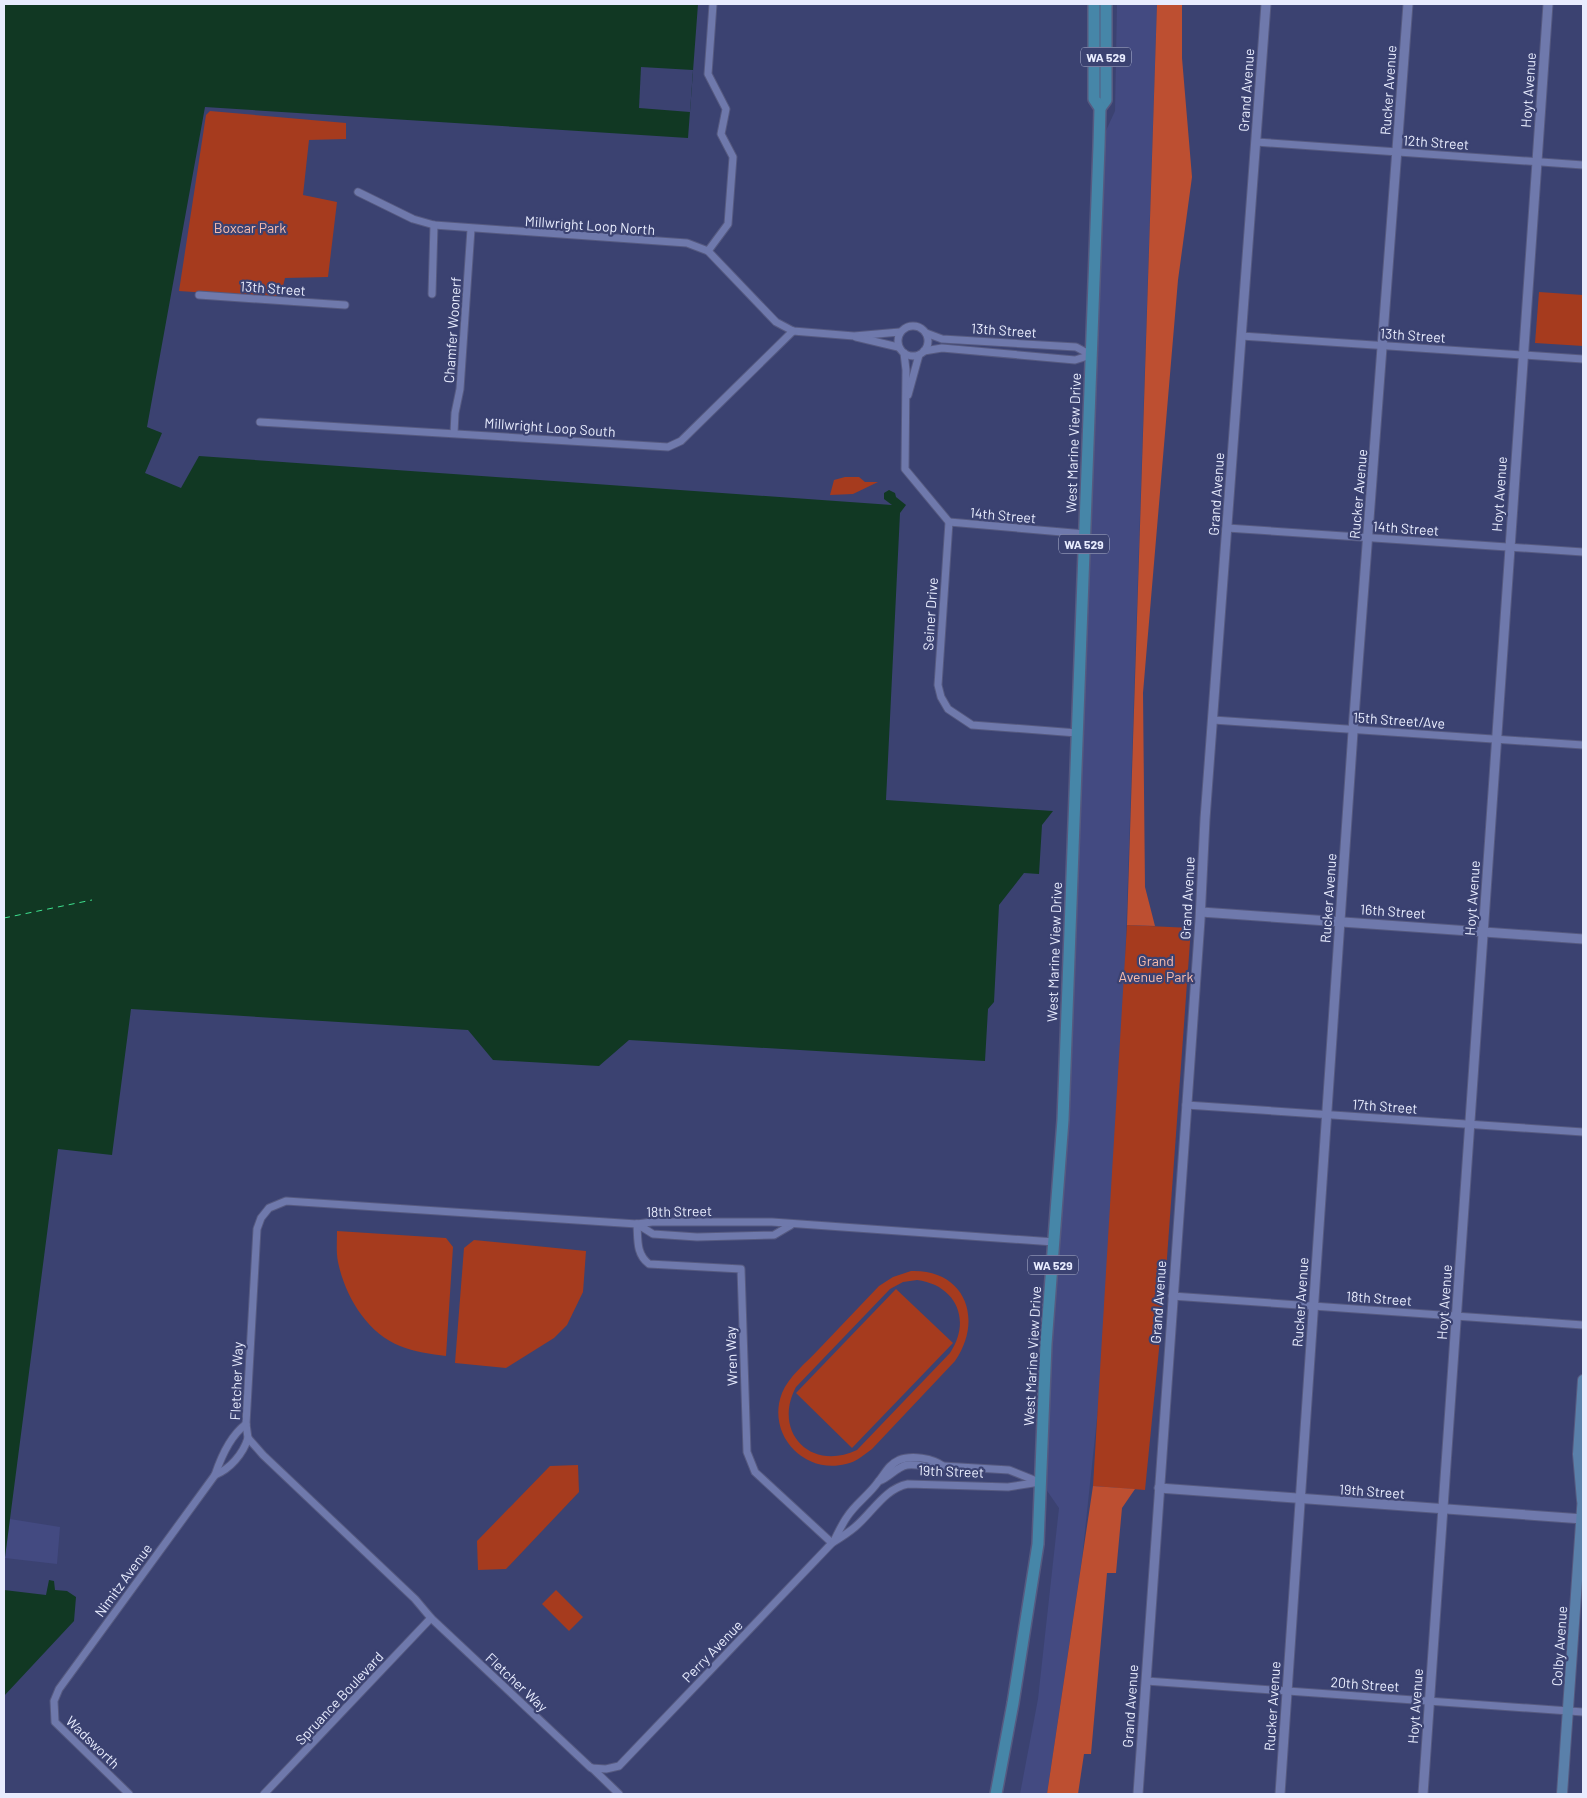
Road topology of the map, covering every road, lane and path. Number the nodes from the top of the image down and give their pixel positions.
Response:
1 (713, 4) edge
2 (1094, 4) edge
3 (1106, 4) edge
4 (1266, 4) edge
5 (1408, 4) edge
6 (1548, 4) edge
7 (1100, 108) junction
8 (1256, 142) junction
9 (1398, 152) junction
10 (1537, 162) junction
11 (1583, 165) edge
12 (358, 192) dead end
13 (434, 225) junction
14 (471, 229) junction
15 (708, 251) junction
16 (432, 294) dead end
17 (199, 296) dead end
18 (345, 306) dead end
19 (793, 332) junction
20 (900, 332) junction
21 (926, 333) junction
22 (854, 336) junction
23 (1241, 336) junction
24 (1383, 345) junction
25 (898, 347) junction
26 (904, 353) junction
27 (922, 353) junction
28 (1523, 355) junction
29 (1091, 356) junction
30 (1583, 359) edge
31 (906, 400) junction
32 (260, 422) dead end
33 (454, 433) junction
34 (949, 522) junction
35 (1227, 528) junction
36 (1085, 534) junction
37 (1368, 538) junction
38 (1509, 548) junction
39 (1583, 552) edge
40 (1214, 720) junction
41 (1354, 729) junction
42 (1077, 733) junction
43 (1496, 739) junction
44 (1583, 745) edge
45 (1201, 912) junction
46 (1341, 921) junction
47 (1483, 932) junction
48 (1583, 938) edge
49 (1186, 1104) junction
50 (1327, 1114) junction
51 (1470, 1124) junction
52 (1583, 1132) edge
53 (637, 1224) junction
54 (792, 1225) junction
55 (1054, 1242) junction
56 (1172, 1296) junction
57 (1314, 1306) junction
58 (1456, 1316) junction
59 (1583, 1325) edge
60 (1583, 1380) edge
61 (246, 1424) junction
62 (248, 1438) junction
63 (215, 1475) junction
64 (1040, 1482) junction
65 (1159, 1488) junction
66 (1583, 1498) edge
67 (1300, 1500) junction
68 (1442, 1509) junction
69 (1582, 1519) edge
70 (832, 1543) junction
71 (431, 1618) junction
72 (1146, 1681) junction
73 (1287, 1690) junction
74 (54, 1701) joint
75 (1430, 1701) junction
76 (1568, 1710) junction
77 (1583, 1712) edge
78 (592, 1768) junction
79 (129, 1794) edge
80 (264, 1794) edge
81 (619, 1794) edge
82 (996, 1794) edge
83 (1138, 1794) edge
84 (1280, 1794) edge
85 (1423, 1794) edge
86 (1562, 1794) edge

1 - 15 street
2 - 7 main road, West Marine View Drive / WA 529
3 - 7 main road, West Marine View Drive / WA 529
4 - 8 street, Grand Avenue
5 - 9 street, Rucker Avenue
6 - 10 street, Hoyt Avenue
7 - 29 main road, West Marine View Drive / WA 529
8 - 9 street, 12th Street
8 - 23 street, Grand Avenue
9 - 10 street, 12th Street
9 - 24 street, Rucker Avenue
10 - 11 street, 12th Street
10 - 28 street, Hoyt Avenue
12 - 13 street, Millwright Loop North
13 - 14 street, Millwright Loop North
13 - 16 street
14 - 15 street, Millwright Loop North
14 - 33 street, Chamfer Woonerf
15 - 19 street, Millwright Loop North
17 - 18 street, 13th Street
19 - 22 street
19 - 33 street, Millwright Loop South
20 - 21 street
20 - 22 street
20 - 25 street
21 - 27 street
21 - 29 street, 13th Street
22 - 25 street
23 - 24 street, 13th Street
23 - 35 street, Grand Avenue
24 - 28 street, 13th Street
24 - 37 street, Rucker Avenue
25 - 26 street
26 - 27 street
26 - 31 street
27 - 29 street, 13th Street
27 - 31 street
28 - 30 street, 13th Street
28 - 38 street, Hoyt Avenue
29 - 36 main road, West Marine View Drive / WA 529
31 - 34 street
32 - 33 street, Millwright Loop South
34 - 36 street, 14th Street
34 - 42 street, Seiner Drive
35 - 37 street, 14th Street
35 - 40 street, Grand Avenue
36 - 42 main road, West Marine View Drive / WA 529
37 - 38 street, 14th Street
37 - 41 street, Rucker Avenue
38 - 39 street, 14th Street
38 - 43 street, Hoyt Avenue
40 - 41 street, 15th Street/Ave
40 - 45 street, Grand Avenue
41 - 43 street, 15th Street/Ave
41 - 46 street, Rucker Avenue
42 - 55 main road, West Marine View Drive / WA 529
43 - 44 street, 15th Street/Ave
43 - 47 street, Hoyt Avenue
45 - 46 street, 16th Street
45 - 49 street, Grand Avenue
46 - 47 street, 16th Street
46 - 50 street, Rucker Avenue
47 - 48 street, 16th Street
47 - 51 street, Hoyt Avenue
49 - 50 street, 17th Street
49 - 56 street, Grand Avenue
50 - 51 street, 17th Street
50 - 57 street, Rucker Avenue
51 - 52 street, 17th Street
51 - 58 street, Hoyt Avenue
53 - 54 street, 18th Street
53 - 54 street, 18th Street
53 - 61 street, Fletcher Way
53 - 70 street, Wren Way
54 - 55 street, 18th Street
55 - 64 main road, West Marine View Drive / WA 529
56 - 57 street, 18th Street
56 - 65 street, Grand Avenue
57 - 58 street, 18th Street
57 - 67 street, Rucker Avenue
58 - 59 street, 18th Street
58 - 68 street, Hoyt Avenue
60 - 66 main road, Colby Avenue
61 - 62 street, Fletcher Way
61 - 63 street, Nimitz Avenue
62 - 63 street, Nimitz Avenue
62 - 71 street, Fletcher Way
63 - 74 street, Nimitz Avenue
64 - 70 street, 19th Street
64 - 70 street, 19th Street
64 - 82 main road, West Marine View Drive / WA 529
65 - 67 street, 19th Street
65 - 72 street, Grand Avenue
66 - 69 main road, Colby Avenue
67 - 68 street, 19th Street
67 - 73 street, Rucker Avenue
68 - 69 street, 19th Street
68 - 75 street, Hoyt Avenue
69 - 76 main road, Colby Avenue
70 - 78 street, Perry Avenue
71 - 78 street, Fletcher Way
71 - 80 street, Spruance Boulevard
72 - 73 street, 20th Street
72 - 83 street, Grand Avenue
73 - 75 street, 20th Street
73 - 84 street, Rucker Avenue
74 - 79 street, Wadsworth
75 - 76 street, 20th Street
75 - 85 street, Hoyt Avenue
76 - 77 street, 20th Street
76 - 86 main road, Colby Avenue
78 - 81 street, Fletcher Way

